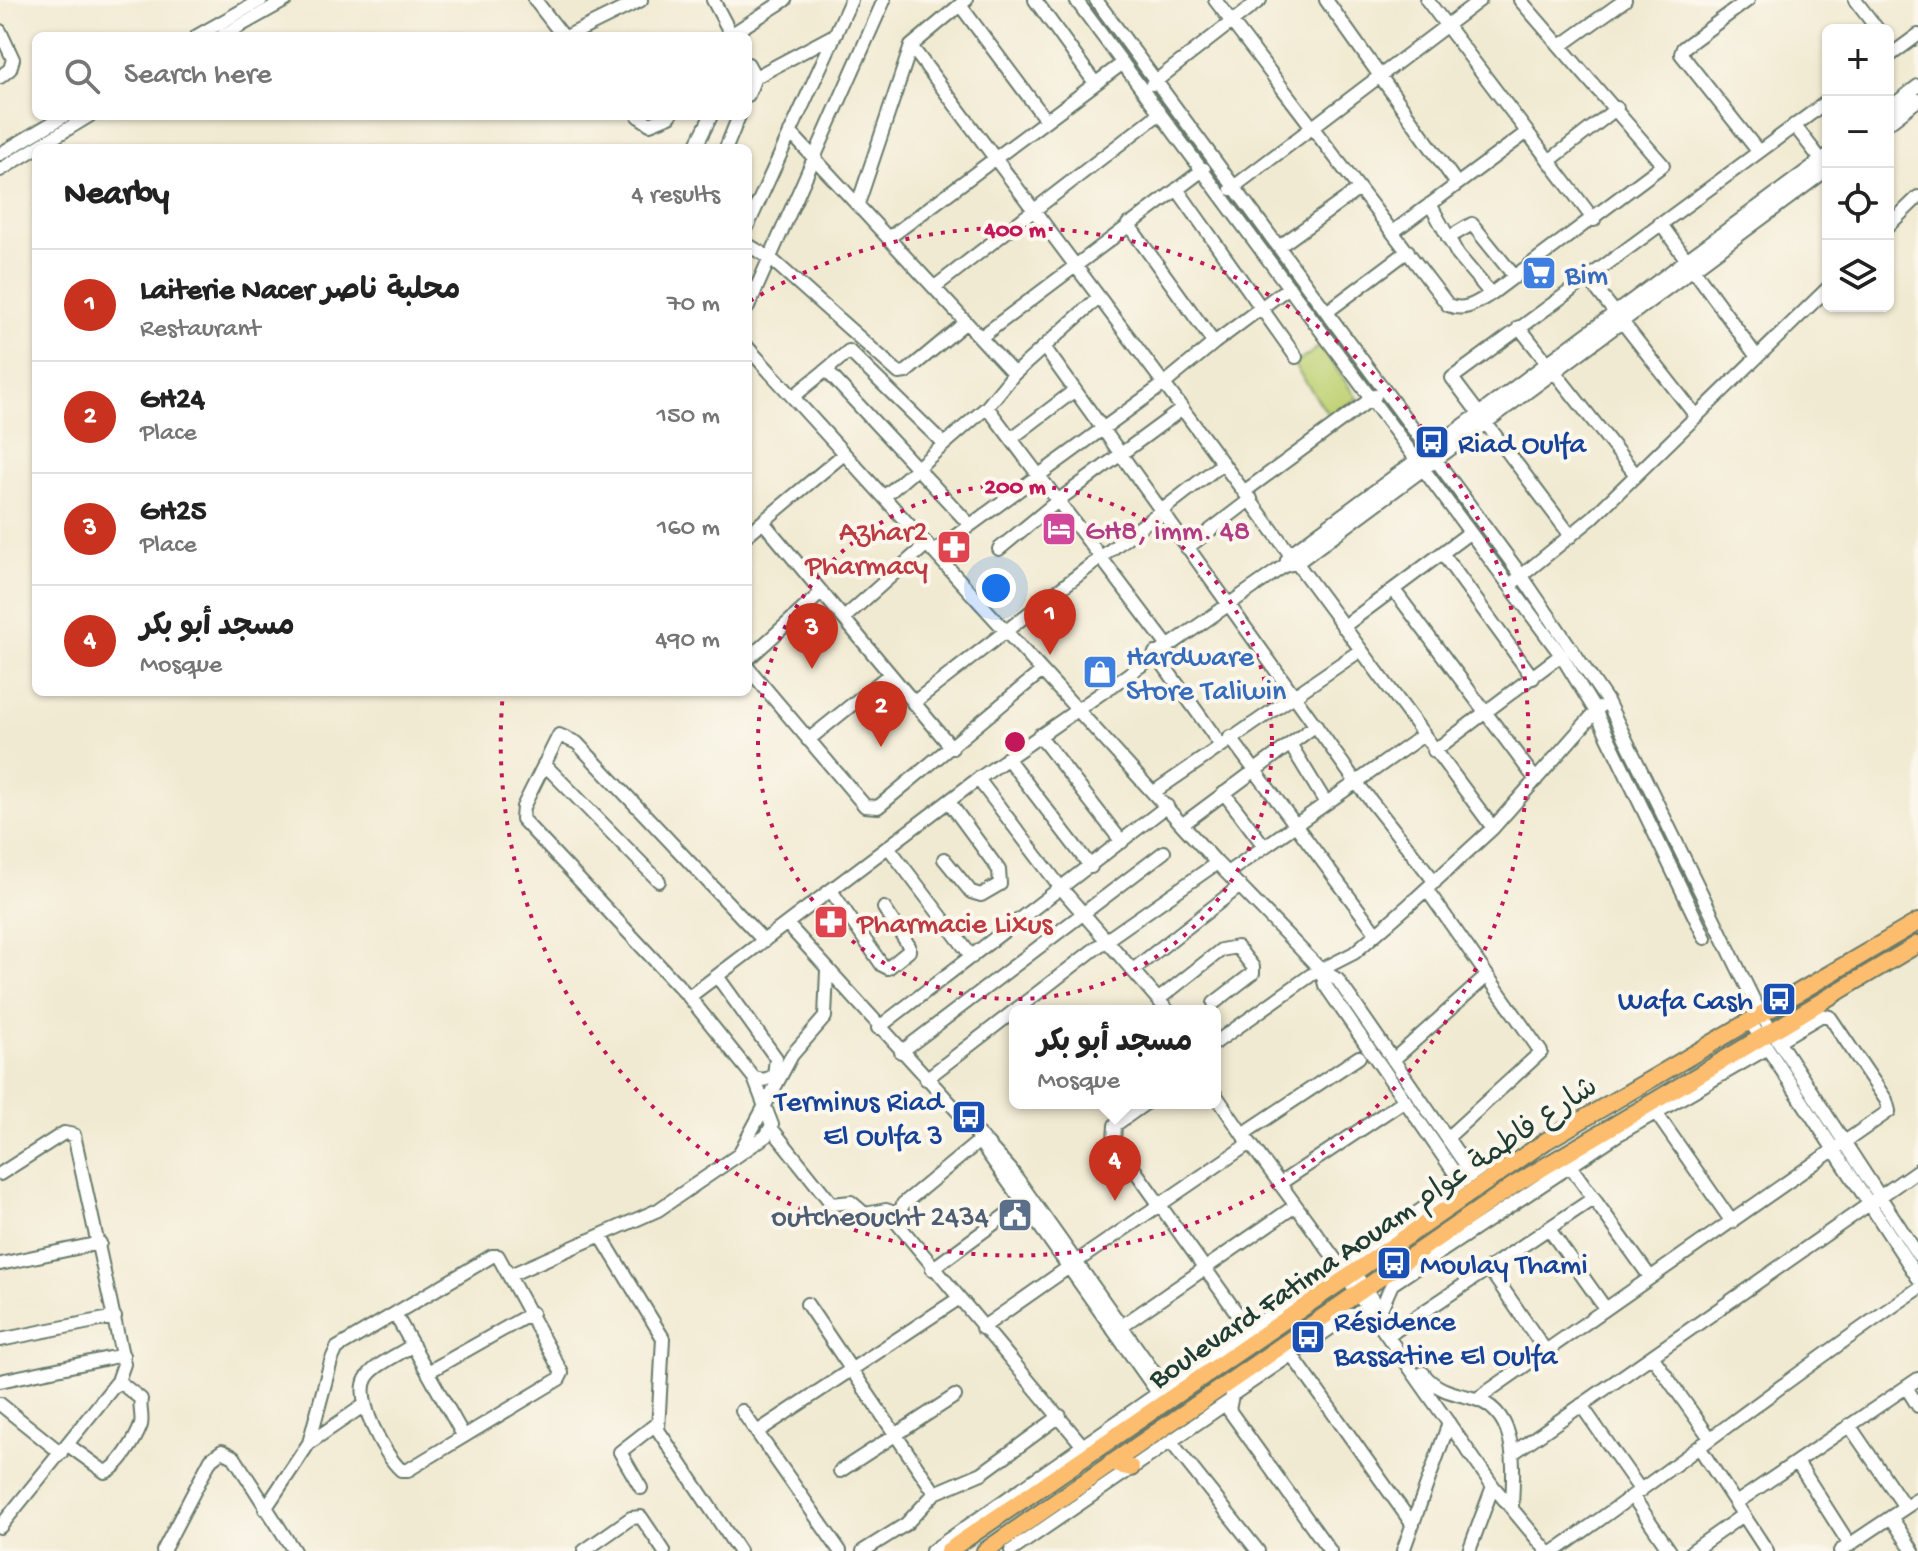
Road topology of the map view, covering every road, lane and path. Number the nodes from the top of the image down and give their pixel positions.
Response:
1 (261, 0) edge
2 (286, 0) edge
3 (535, 0) edge
4 (641, 0) edge
5 (713, 0) edge
6 (785, 0) edge
7 (851, 0) edge
8 (884, 0) edge
9 (1035, 0) edge
10 (1076, 0) edge
11 (1215, 0) edge
12 (1260, 0) edge
13 (1326, 0) edge
14 (1427, 0) edge
15 (1480, 0) edge
16 (1520, 0) edge
17 (1748, 0) edge
18 (963, 2) edge
19 (1101, 2) edge
20 (1619, 2) edge
21 (1862, 2) edge
22 (1089, 16) junction
23 (1232, 21) junction
24 (1875, 24) edge
25 (1447, 27) junction
26 (0, 31) edge
27 (204, 32) edge
28 (229, 32) edge
29 (563, 32) edge
30 (574, 32) edge
31 (729, 32) edge
32 (737, 32) edge
33 (836, 34) junction
34 (1918, 35) edge
35 (1562, 45) junction
36 (911, 46) junction
37 (1894, 48) edge
38 (1123, 63) junction
39 (0, 77) edge
40 (1381, 77) junction
41 (752, 79) edge
42 (1157, 80) junction
43 (1095, 83) junction
44 (1918, 86) edge
45 (1144, 91) junction
46 (1918, 100) edge
47 (1894, 104) edge
48 (1822, 105) edge
49 (1617, 108) junction
50 (1160, 113) junction
51 (1894, 118) edge
52 (57, 120) edge
53 (82, 120) edge
54 (709, 120) edge
55 (737, 120) edge
56 (1046, 120) junction
57 (1794, 125) junction
58 (1313, 129) junction
59 (790, 132) junction
60 (1526, 133) junction
61 (43, 144) edge
62 (697, 144) edge
63 (728, 144) edge
64 (32, 151) edge
65 (1758, 151) junction
66 (0, 154) edge
67 (996, 157) junction
68 (1822, 158) edge
69 (816, 159) junction
70 (1549, 161) junction
71 (1822, 166) edge
72 (1204, 169) junction
73 (0, 170) edge
74 (1457, 184) junction
75 (1235, 185) junction
76 (1177, 189) junction
77 (1359, 189) junction
78 (1222, 196) junction
79 (1918, 197) edge
80 (858, 204) junction
81 (1430, 204) junction
82 (1035, 210) junction
83 (752, 216) edge
84 (1594, 220) junction
85 (1894, 220) edge
86 (1660, 223) junction
87 (1128, 224) junction
88 (1393, 232) junction
89 (890, 237) junction
90 (1448, 238) junction
91 (1280, 246) junction
92 (752, 247) edge
93 (1408, 251) junction
94 (770, 258) junction
95 (1075, 264) junction
96 (1689, 265) junction
97 (1515, 277) junction
98 (1587, 277) junction
99 (936, 286) junction
100 (1289, 287) junction
101 (1491, 294) junction
102 (1822, 294) edge
103 (752, 298) edge
104 (1098, 298) junction
105 (1261, 306) junction
106 (1328, 311) junction
107 (1618, 317) junction
108 (966, 322) junction
109 (1519, 327) junction
110 (981, 337) junction
111 (1214, 343) junction
112 (1044, 347) junction
113 (752, 352) edge
114 (1296, 357) dead end
115 (1757, 357) junction
116 (1550, 367) junction
117 (826, 370) junction
118 (1014, 374) junction
119 (1164, 384) junction
120 (1075, 390) junction
121 (1384, 390) junction
122 (794, 396) junction
123 (1372, 399) junction
124 (987, 407) junction
125 (1182, 409) junction
126 (1696, 416) junction
127 (1481, 420) junction
128 (1102, 429) junction
129 (1012, 438) junction
130 (944, 444) junction
131 (844, 454) junction
132 (1121, 455) junction
133 (1431, 458) junction
134 (1223, 463) junction
135 (919, 467) junction
136 (1419, 468) junction
137 (1041, 474) junction
138 (1636, 475) junction
139 (1248, 495) junction
140 (885, 496) junction
141 (1060, 499) junction
142 (1161, 511) junction
143 (763, 522) junction
144 (970, 525) junction
145 (752, 531) edge
146 (1469, 533) junction
147 (1571, 536) junction
148 (931, 548) junction
149 (1187, 548) junction
150 (999, 549) dead end
151 (1442, 553) junction
152 (1102, 556) junction
153 (1295, 558) junction
154 (1521, 575) junction
155 (1509, 585) junction
156 (1394, 590) junction
157 (822, 592) junction
158 (1228, 604) junction
159 (844, 618) junction
160 (1343, 627) junction
161 (1005, 632) junction
162 (1167, 645) junction
163 (1361, 650) junction
164 (1155, 653) junction
165 (752, 655) edge
166 (1561, 655) junction
167 (1042, 671) junction
168 (752, 673) edge
169 (890, 674) junction
170 (1533, 678) junction
171 (1295, 695) junction
172 (1607, 701) junction
173 (913, 703) junction
174 (1077, 708) junction
175 (1596, 712) junction
176 (1486, 714) junction
177 (1316, 725) junction
178 (1039, 735) junction
179 (1422, 736) junction
180 (808, 740) junction
181 (1225, 740) junction
182 (1290, 744) junction
183 (952, 748) junction
184 (1434, 751) junction
185 (1007, 758) junction
186 (544, 764) junction
187 (1255, 770) junction
188 (978, 779) junction
189 (1536, 780) junction
190 (1356, 782) junction
191 (1154, 792) junction
192 (1224, 793) junction
193 (949, 802) junction
194 (1326, 803) junction
195 (1167, 806) junction
196 (1183, 824) junction
197 (1295, 824) junction
198 (1493, 828) junction
199 (1122, 842) junction
200 (1677, 845) junction
201 (1264, 846) junction
202 (889, 848) junction
203 (1164, 852) dead end
204 (1664, 852) junction
205 (944, 859) dead end
206 (1217, 863) junction
207 (1091, 867) junction
208 (1227, 873) junction
209 (659, 881) dead end
210 (1240, 886) junction
211 (1431, 886) junction
212 (1061, 888) junction
213 (832, 892) junction
214 (884, 908) dead end
215 (1082, 913) junction
216 (1918, 922) edge
217 (787, 924) junction
218 (1376, 933) junction
219 (1705, 938) dead end
220 (764, 941) junction
221 (1105, 941) junction
222 (1918, 944) edge
223 (972, 957) junction
224 (1134, 969) junction
225 (827, 970) junction
226 (1321, 970) junction
227 (717, 976) junction
228 (1487, 976) junction
229 (689, 997) junction
230 (1159, 999) junction
231 (1214, 1003) dead end
232 (1022, 1005) edge
233 (1164, 1005) edge
234 (1009, 1015) edge
235 (1754, 1016) junction
236 (878, 1028) junction
237 (1221, 1039) edge
238 (1769, 1040) junction
239 (901, 1052) junction
240 (1359, 1057) dead end
241 (1393, 1060) junction
242 (1726, 1065) junction
243 (754, 1078) junction
244 (926, 1079) junction
245 (1405, 1100) junction
246 (764, 1102) junction
247 (1221, 1103) edge
248 (1137, 1109) edge
249 (1656, 1113) junction
250 (772, 1129) junction
251 (1447, 1138) junction
252 (1246, 1139) junction
253 (981, 1140) junction
254 (1838, 1148) junction
255 (738, 1156) junction
256 (1494, 1159) dead end
257 (1554, 1160) junction
258 (1571, 1167) junction
259 (1918, 1170) edge
260 (0, 1174) edge
261 (1471, 1180) junction
262 (1279, 1184) junction
263 (1594, 1198) junction
264 (1873, 1202) junction
265 (1022, 1203) junction
266 (1295, 1206) junction
267 (1159, 1208) junction
268 (897, 1214) junction
269 (1732, 1222) junction
270 (1549, 1229) junction
271 (601, 1236) junction
272 (100, 1243) junction
273 (1918, 1255) edge
274 (0, 1264) edge
275 (1073, 1265) junction
276 (1203, 1267) junction
277 (932, 1269) junction
278 (1490, 1270) junction
279 (1347, 1272) junction
280 (510, 1275) junction
281 (1650, 1277) junction
282 (1918, 1278) edge
283 (1918, 1289) edge
284 (1362, 1293) junction
285 (958, 1299) junction
286 (807, 1304) dead end
287 (1605, 1308) junction
288 (532, 1313) junction
289 (1377, 1313) junction
290 (395, 1314) junction
291 (115, 1317) junction
292 (1123, 1325) junction
293 (982, 1328) junction
294 (1249, 1330) junction
295 (1395, 1331) junction
296 (0, 1340) edge
297 (413, 1345) junction
298 (1288, 1350) junction
299 (1545, 1350) junction
300 (123, 1355) junction
301 (1652, 1356) junction
302 (852, 1370) junction
303 (428, 1372) junction
304 (1918, 1379) edge
305 (0, 1381) edge
306 (118, 1381) junction
307 (1906, 1387) junction
308 (955, 1396) dead end
309 (1166, 1396) junction
310 (1477, 1399) junction
311 (1228, 1402) junction
312 (0, 1404) edge
313 (1581, 1405) junction
314 (363, 1406) junction
315 (1918, 1406) edge
316 (742, 1411) dead end
317 (1060, 1416) junction
318 (1449, 1423) junction
319 (656, 1424) junction
320 (1849, 1425) junction
321 (757, 1432) junction
322 (463, 1435) junction
323 (896, 1435) junction
324 (1710, 1438) junction
325 (1171, 1442) junction
326 (309, 1443) junction
327 (1083, 1446) junction
328 (1699, 1447) junction
329 (64, 1449) junction
330 (1513, 1453) junction
331 (1797, 1462) junction
332 (1111, 1463) junction
333 (1131, 1468) junction
334 (840, 1471) dead end
335 (1493, 1486) junction
336 (641, 1488) dead end
337 (935, 1493) junction
338 (1637, 1494) junction
339 (1918, 1499) edge
340 (1736, 1503) junction
341 (1905, 1507) junction
342 (1512, 1508) junction
343 (265, 1509) junction
344 (5, 1511) edge
345 (1743, 1515) junction
346 (1891, 1517) junction
347 (1413, 1525) junction
348 (0, 1527) edge
349 (1845, 1548) edge
350 (163, 1551) edge
351 (294, 1551) edge
352 (584, 1551) edge
353 (664, 1551) edge
354 (739, 1551) edge
355 (840, 1551) edge
356 (863, 1551) edge
357 (932, 1551) edge
358 (948, 1551) edge
359 (985, 1551) edge
360 (1011, 1551) edge
361 (1258, 1551) edge
362 (1330, 1551) edge
363 (1403, 1551) edge
364 (1469, 1551) edge
365 (1547, 1551) edge
366 (1555, 1551) edge
367 (1670, 1551) edge
368 (1692, 1551) edge
369 (1767, 1551) edge
370 (1913, 1551) edge

1 - 27 street
2 - 28 street
3 - 29 street
4 - 30 street
5 - 31 street
6 - 32 street
7 - 33 street
8 - 69 street
9 - 43 street
10 - 22 street
11 - 23 street
12 - 23 street
13 - 40 street
14 - 25 street
15 - 25 street
16 - 35 street
17 - 65 street
18 - 36 street
18 - 56 street
19 - 22 street
19 - 42 street
20 - 35 street
21 - 24 street
22 - 38 street
23 - 42 street
23 - 58 street
25 - 40 street
25 - 60 street
26 - 39 street
33 - 41 street
33 - 59 street
34 - 37 street
35 - 49 street
36 - 67 street
36 - 80 street
38 - 43 street
38 - 45 street
40 - 58 street
40 - 74 street
42 - 45 street
42 - 75 street
43 - 56 street
44 - 47 street
45 - 50 street
46 - 51 street
48 - 57 street
49 - 70 street
49 - 84 street
50 - 72 street
50 - 82 street
52 - 66 street
53 - 61 street
54 - 62 street
55 - 63 street
56 - 67 street
57 - 65 street
57 - 68 street
58 - 75 street
58 - 77 street
59 - 69 street
59 - 83 street
60 - 70 street
60 - 74 street
64 - 73 street
65 - 86 street
67 - 82 street
67 - 89 street
69 - 80 street
69 - 94 street
70 - 84 street
71 - 96 street
72 - 76 street
72 - 78 street
74 - 81 street
75 - 78 street
75 - 91 street
76 - 87 street
76 - 105 street
77 - 88 street
77 - 91 street
78 - 100 street
79 - 85 street
80 - 89 street
81 - 88 street
81 - 90 street
82 - 95 street
82 - 99 street
84 - 97 street
86 - 96 street
86 - 98 street
87 - 95 street
87 - 111 street
88 - 93 street
89 - 99 street
90 - 97 street
90 - 101 street
91 - 106 street
92 - 94 street
93 - 101 street
93 - 106 street
94 - 103 street
94 - 108 street
95 - 104 street
95 - 110 street
96 - 107 street
96 - 115 street
97 - 101 street
98 - 107 street
98 - 109 street
99 - 108 street
100 - 105 street
100 - 123 street
102 - 115 street
104 - 112 street
104 - 119 street
105 - 111 street
105 - 114 street
106 - 121 street
107 - 116 street
107 - 126 street
108 - 110 street
109 - 116 street
109 - 127 street
110 - 118 street
111 - 119 street
112 - 118 street
112 - 120 street
113 - 122 street
115 - 126 street
116 - 127 street
116 - 138 street
117 - 122 street
117 - 130 street
117 - 135 street
118 - 124 street
119 - 125 street
119 - 128 street
120 - 128 street
120 - 129 street
121 - 123 street
121 - 133 street
122 - 131 street
123 - 136 street
123 - 139 street
124 - 129 street
124 - 130 street
125 - 132 street
125 - 134 street
126 - 138 street
127 - 133 street
127 - 147 street
128 - 132 street
128 - 137 street
129 - 137 street
130 - 135 street
131 - 140 street
131 - 143 street
132 - 141 street
132 - 142 street
133 - 136 street
133 - 154 street
134 - 139 street
134 - 142 street
135 - 140 street
135 - 144 street
136 - 146 street
136 - 153 street
137 - 141 street
137 - 144 street
138 - 147 street
139 - 149 street
139 - 153 street
140 - 148 street
141 - 150 street
141 - 152 street
142 - 149 street
142 - 152 street
143 - 145 street
143 - 157 street
144 - 148 street
146 - 151 street
146 - 155 street
147 - 154 street
148 - 159 street
148 - 161 street
149 - 158 street
151 - 156 street
151 - 170 street
152 - 161 street
152 - 162 street
153 - 158 street
153 - 160 street
154 - 155 street
154 - 172 street
155 - 166 street
156 - 160 street
156 - 176 street
157 - 159 street
157 - 165 street
158 - 162 street
158 - 171 street
159 - 169 street
160 - 163 street
161 - 167 street
161 - 173 street
162 - 164 street
163 - 171 street
163 - 179 street
164 - 174 street
164 - 181 street
166 - 170 street
166 - 175 street
167 - 174 street
167 - 183 street
168 - 180 street
169 - 173 street
169 - 180 street
170 - 176 street
171 - 177 street
171 - 181 street
172 - 175 street
172 - 200 street
173 - 183 street
174 - 178 street
174 - 191 street
175 - 189 street
175 - 204 street
176 - 184 street
176 - 189 street
177 - 182 street
177 - 190 street
178 - 185 street
178 - 199 street
179 - 184 street
179 - 190 street
180 - 183 street
181 - 187 street
181 - 191 street
182 - 187 street
182 - 194 street
184 - 198 street
185 - 188 street
185 - 207 street
186 - 209 street
186 - 220 street
186 - 229 street
187 - 192 street
187 - 197 street
188 - 193 street
188 - 212 street
189 - 198 street
190 - 194 street
190 - 211 street
191 - 195 street
192 - 196 street
192 - 201 street
193 - 202 street
193 - 205 street
194 - 197 street
195 - 196 street
195 - 199 street
196 - 206 street
197 - 201 street
197 - 218 street
198 - 211 street
199 - 207 street
200 - 204 street
200 - 235 street
201 - 208 street
202 - 213 street
202 - 223 street
203 - 215 street
204 - 219 street
206 - 208 street
206 - 221 street
207 - 212 street
208 - 210 street
210 - 224 street
210 - 226 street
211 - 218 street
211 - 228 street
212 - 215 street
212 - 223 street
213 - 214 street
213 - 217 street
215 - 221 street
215 - 239 street
216 - 235 main road, Boulevard Fatima Aouam شارع فاطمة عوام
217 - 220 street
217 - 225 street
218 - 226 street
220 - 227 street
221 - 224 street
221 - 232 street
222 - 238 main road, Boulevard Fatima Aouam شارع فاطمة عوام
223 - 236 street
224 - 230 street
225 - 236 street
225 - 246 street
226 - 237 street
226 - 241 street
226 - 245 street
227 - 229 street
227 - 243 street
228 - 241 street
228 - 251 street
229 - 243 street
230 - 231 street
230 - 233 street
234 - 244 street
235 - 238 street
235 - 261 main road, Boulevard Fatima Aouam شارع فاطمة عوام
236 - 239 street
238 - 242 main road, Boulevard Fatima Aouam شارع فاطمة عوام
238 - 254 street
238 - 254 street
239 - 244 street
240 - 252 street
241 - 251 street
242 - 249 street
242 - 257 main road, Boulevard Fatima Aouam شارع فاطمة عوام
243 - 246 street
244 - 253 street
245 - 261 street
245 - 262 street
246 - 250 street
246 - 255 street
247 - 252 street
248 - 267 street
249 - 258 street
249 - 269 street
250 - 255 street
250 - 268 street
251 - 261 street
252 - 262 street
252 - 267 street
253 - 265 street
253 - 268 street
253 - 275 street
254 - 264 street
254 - 269 street
255 - 271 street
256 - 261 street
257 - 258 main road
257 - 284 main road, Boulevard Fatima Aouam شارع فاطمة عوام
258 - 263 street
258 - 289 street
259 - 264 street
260 - 272 street
261 - 279 main road, Boulevard Fatima Aouam شارع فاطمة عوام
262 - 266 street
263 - 270 street
263 - 281 street
264 - 273 street
264 - 282 street
264 - 301 street
265 - 275 street
265 - 277 street
266 - 276 street
266 - 279 street
267 - 275 street
267 - 276 street
268 - 277 street
269 - 281 street
270 - 278 street
270 - 287 street
271 - 280 street
271 - 319 street
272 - 274 street
272 - 291 street
275 - 292 street
275 - 293 street
275 - 309 street
276 - 292 street
276 - 294 street
277 - 285 street
278 - 295 street
278 - 299 street
279 - 284 street
279 - 294 street
279 - 309 main road, Boulevard Fatima Aouam شارع فاطمة عوام
280 - 288 street
280 - 290 street
281 - 287 street
283 - 324 street
284 - 289 street
284 - 298 main road, Boulevard Fatima Aouam شارع فاطمة عوام
285 - 293 street
285 - 302 street
286 - 302 street
287 - 299 street
288 - 303 street
288 - 322 street
289 - 295 street
289 - 298 street
289 - 318 street
290 - 297 street
290 - 326 street
291 - 296 street
291 - 300 street
292 - 309 street
293 - 317 street
294 - 309 street
295 - 310 street
297 - 303 street
297 - 314 street
298 - 311 street
298 - 332 main road, Boulevard Fatima Aouam شارع فاطمة عوام
298 - 347 street
299 - 310 street
300 - 305 street
300 - 306 street
301 - 313 street
301 - 324 street
302 - 321 street
302 - 323 street
303 - 322 street
304 - 307 street
306 - 329 street
306 - 329 street
307 - 315 street
307 - 320 street
308 - 323 street
309 - 327 street
309 - 358 main road, Boulevard Fatima Aouam شارع فاطمة عوام
310 - 330 street
311 - 325 street
311 - 362 street
312 - 329 street
313 - 330 street
313 - 338 street
314 - 322 street
314 - 326 street
316 - 321 street
317 - 327 street
317 - 337 street
318 - 335 street
318 - 347 street
319 - 336 street
319 - 354 street
320 - 331 street
320 - 341 street
321 - 355 street
323 - 334 street
323 - 337 street
324 - 328 street
325 - 333 street
325 - 361 street
326 - 343 street
327 - 357 street
328 - 338 street
328 - 340 street
329 - 344 street
330 - 342 street
331 - 340 street
331 - 349 street
332 - 333 main road
332 - 359 main road, Boulevard Fatima Aouam شارع فاطمة عوام
333 - 360 street
335 - 342 street
335 - 364 street
337 - 356 street
338 - 366 street
338 - 367 street
339 - 341 street
340 - 345 street
341 - 346 street
342 - 365 street
343 - 350 street
343 - 351 street
344 - 348 street
345 - 368 street
345 - 369 street
346 - 349 street
346 - 370 street
347 - 363 street
352 - 353 street

